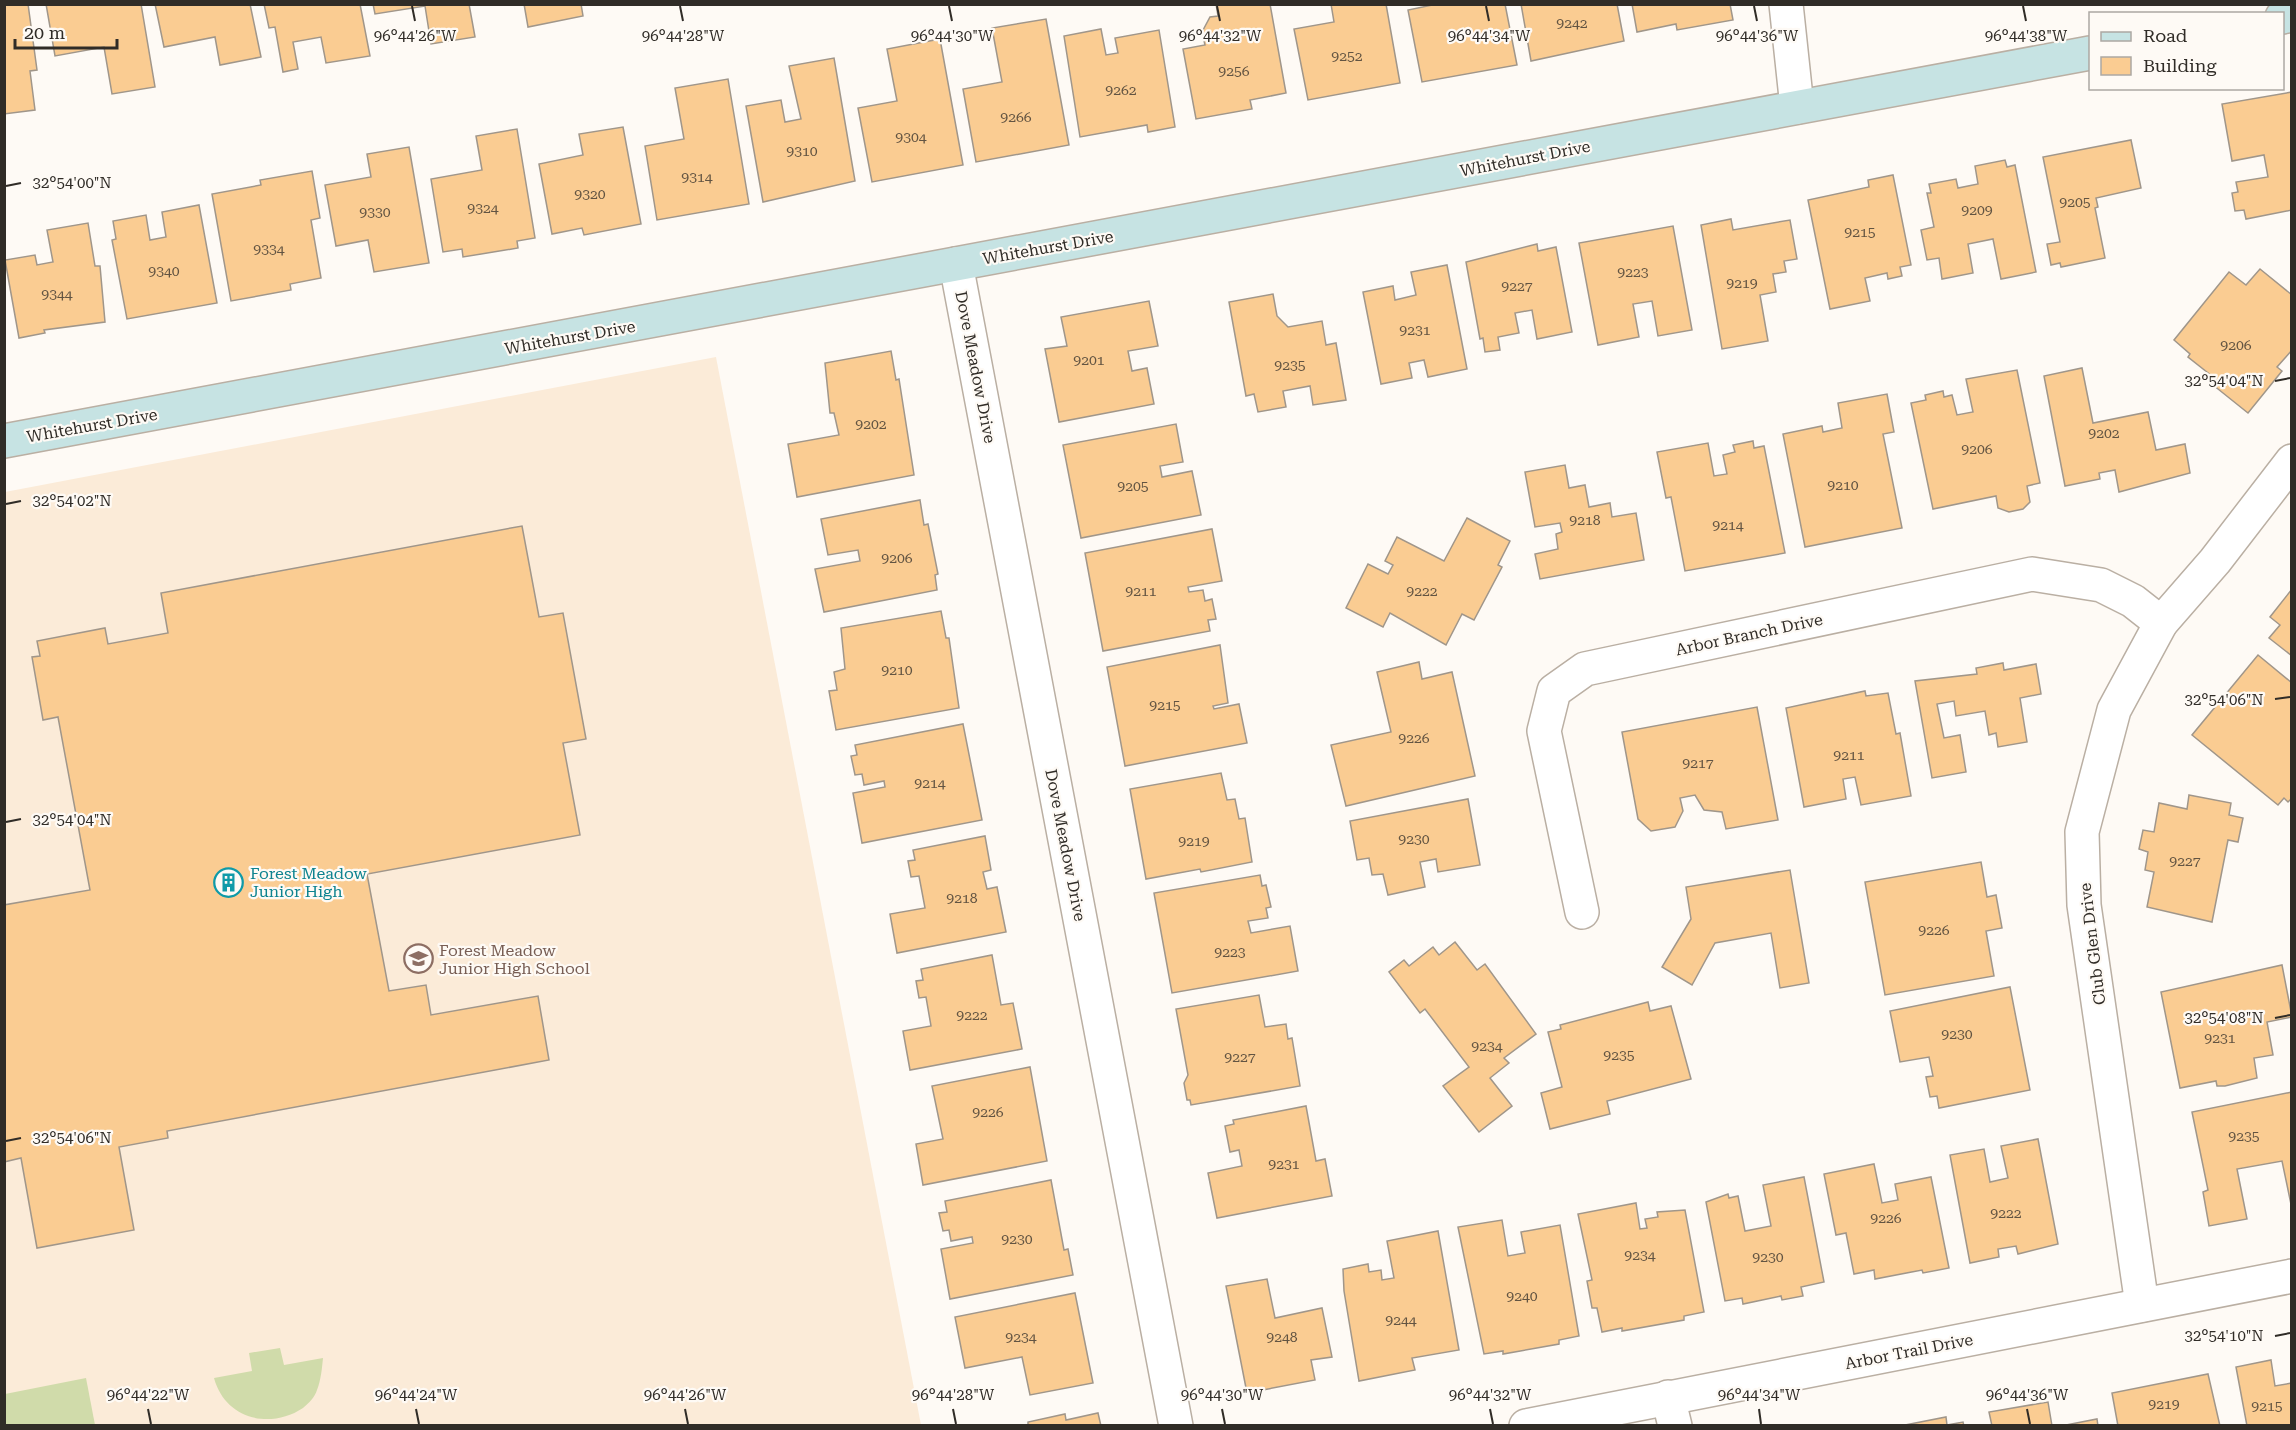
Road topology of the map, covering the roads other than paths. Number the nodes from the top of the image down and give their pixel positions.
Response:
1 (1786, 4) edge
2 (2089, 53) edge
3 (1797, 107) junction
4 (956, 264) junction
5 (4, 441) edge
6 (2292, 461) edge
7 (2161, 623) junction
8 (1582, 912) dead end
9 (2292, 1276) edge
10 (2142, 1305) junction
11 (1672, 1411) edge
12 (1176, 1425) edge
13 (1526, 1425) edge

1 - 3 street
2 - 3 street, Whitehurst Drive
3 - 4 street, Whitehurst Drive
4 - 5 street, Whitehurst Drive
4 - 12 street, Dove Meadow Drive
6 - 7 street, Club Glen Drive
7 - 8 street, Arbor Branch Drive
7 - 10 street, Club Glen Drive
9 - 10 street, Arbor Trail Drive
10 - 11 street, Arbor Trail Drive
11 - 13 street, Arbor Trail Drive

